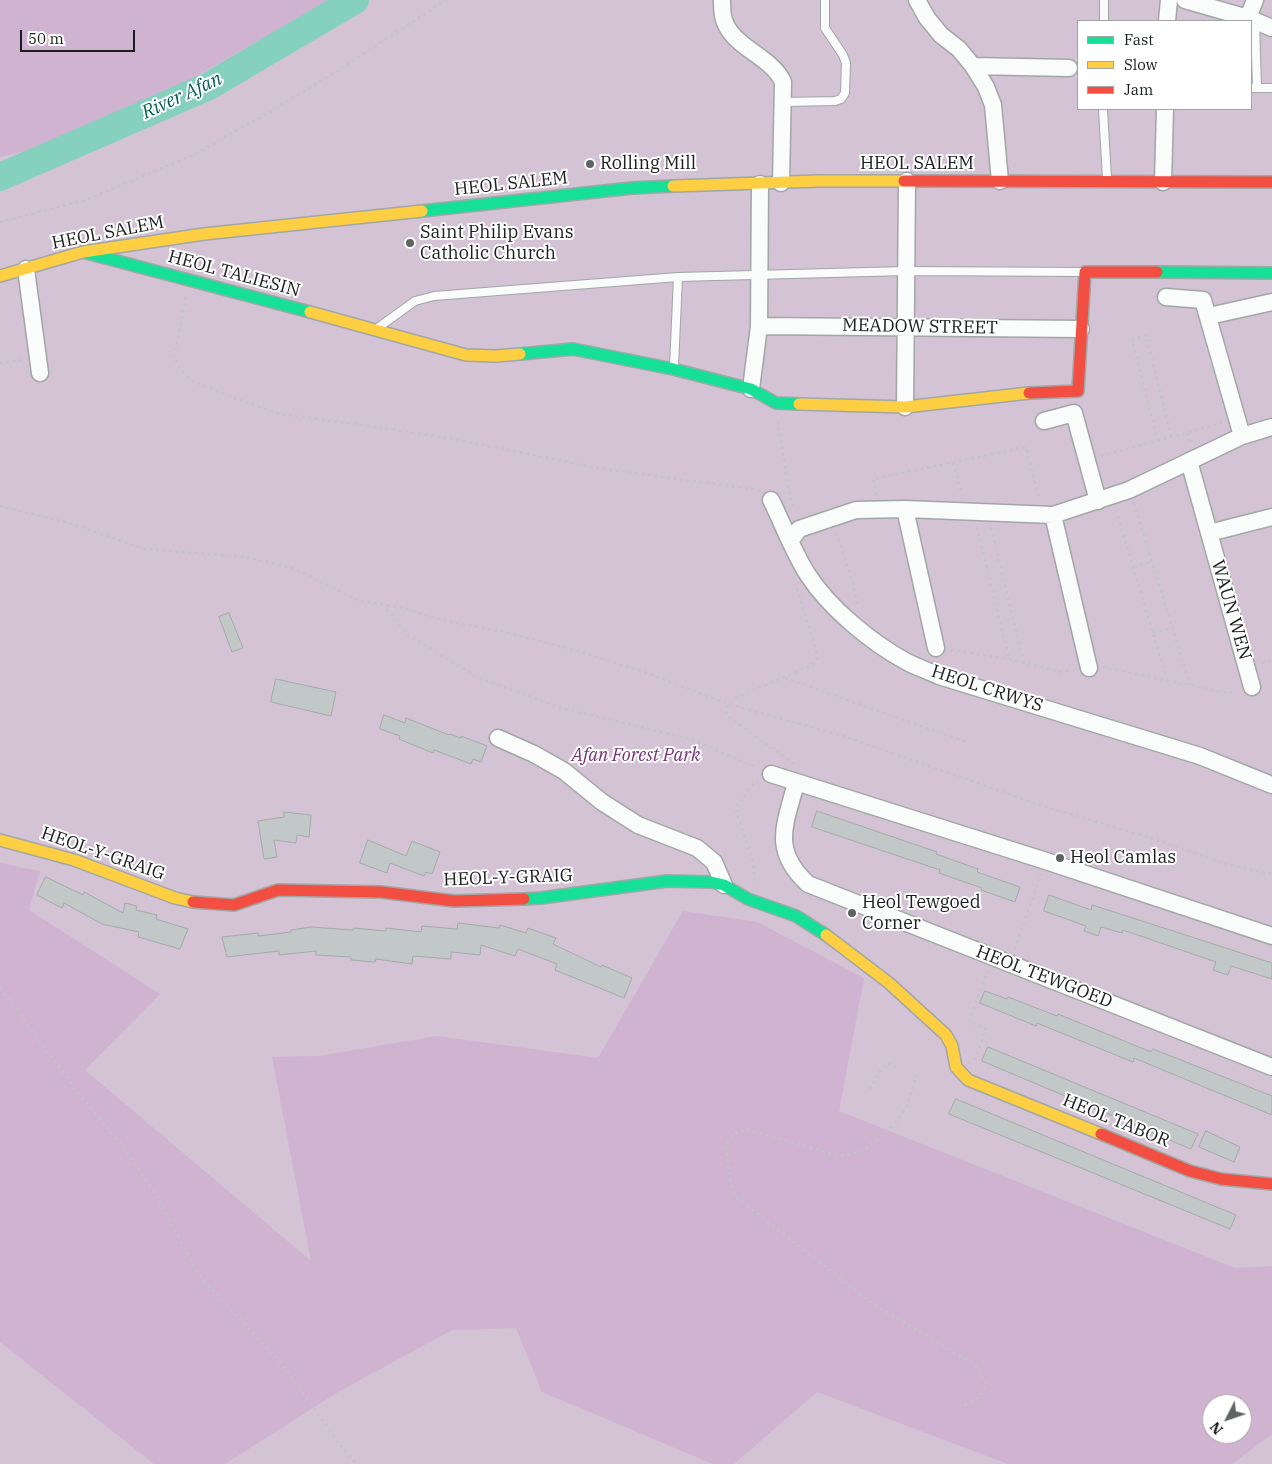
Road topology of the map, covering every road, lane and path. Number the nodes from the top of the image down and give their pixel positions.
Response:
1 (446, 0) edge
2 (722, 0) edge
3 (825, 0) edge
4 (917, 0) edge
5 (1104, 0) edge
6 (1169, 0) edge
7 (1185, 0) edge
8 (1255, 0) edge
9 (1104, 20) edge
10 (1167, 20) edge
11 (1251, 20) joint
12 (1252, 20) edge
13 (1272, 28) edge
14 (1252, 43) edge
15 (972, 66) junction
16 (1069, 68) dead end
17 (1254, 88) edge
18 (1272, 88) edge
19 (784, 102) junction
20 (1103, 110) edge
21 (1165, 110) edge
22 (907, 181) junction
23 (1000, 181) junction
24 (1108, 181) junction
25 (1163, 182) junction
26 (1272, 182) edge
27 (781, 183) junction
28 (760, 184) junction
29 (0, 222) edge
30 (83, 252) junction
31 (26, 269) junction
32 (906, 271) junction
33 (1085, 272) junction
34 (1272, 273) edge
35 (760, 274) junction
36 (0, 276) edge
37 (678, 277) junction
38 (189, 281) junction
39 (1166, 297) dead end
40 (1272, 302) edge
41 (1209, 316) junction
42 (759, 326) junction
43 (906, 327) junction
44 (376, 329) junction
45 (1081, 329) junction
46 (0, 363) edge
47 (39, 365) joint
48 (674, 369) junction
49 (751, 389) junction
50 (776, 403) junction
51 (905, 407) junction
52 (1238, 419) junction
53 (1044, 422) dead end
54 (1272, 427) edge
55 (1242, 436) junction
56 (1171, 437) junction
57 (1158, 441) junction
58 (1087, 460) junction
59 (1189, 461) junction
60 (953, 463) junction
61 (874, 478) dead end
62 (1129, 490) junction
63 (766, 495) joint
64 (1105, 499) junction
65 (0, 506) edge
66 (905, 509) junction
67 (976, 512) junction
68 (1048, 515) junction
69 (831, 517) junction
70 (1272, 517) edge
71 (1209, 533) junction
72 (795, 535) junction
73 (1153, 561) junction
74 (1134, 567) junction
75 (797, 587) dead end
76 (858, 607) dead end
77 (387, 609) dead end
78 (1172, 628) junction
79 (1153, 632) junction
80 (941, 648) joint
81 (1008, 659) junction
82 (1272, 660) edge
83 (1024, 663) junction
84 (1090, 668) junction
85 (1264, 669) dead end
86 (784, 678) junction
87 (1167, 680) junction
88 (1190, 685) junction
89 (1252, 687) joint
90 (728, 704) junction
91 (498, 738) dead end
92 (966, 742) dead end
93 (796, 765) dead end
94 (772, 774) junction
95 (796, 782) junction
96 (1272, 785) edge
97 (0, 840) edge
98 (1046, 861) junction
99 (1272, 874) edge
100 (724, 885) junction
101 (748, 899) junction
102 (1272, 936) edge
103 (993, 957) junction
104 (1010, 964) junction
105 (0, 988) edge
106 (896, 1067) dead end
107 (956, 1067) joint
108 (1272, 1067) edge
109 (917, 1074) dead end
110 (968, 1080) junction
111 (870, 1090) dead end
112 (1272, 1184) edge
113 (964, 1406) dead end
114 (357, 1464) edge

1 - 29 path
2 - 19 street
3 - 19 lane
4 - 15 street
5 - 9 lane
6 - 10 street
7 - 11 street
8 - 11 street
12 - 13 street
14 - 17 lane
15 - 16 street
15 - 23 street
17 - 18 lane
19 - 27 street
20 - 24 lane
21 - 25 street
22 - 23 street, HEOL SALEM
22 - 27 street, HEOL SALEM
22 - 32 street
23 - 24 street, HEOL SALEM
24 - 25 street, HEOL SALEM
25 - 26 street, HEOL SALEM
27 - 28 street, HEOL SALEM
28 - 30 street, HEOL SALEM
28 - 35 street
30 - 31 street, HEOL SALEM
30 - 38 street, HEOL TALIESIN
31 - 36 street, HEOL SALEM
31 - 47 street
32 - 33 lane
32 - 35 lane
32 - 43 street
33 - 34 street
33 - 45 street
35 - 37 lane
35 - 42 street
37 - 44 lane
37 - 48 lane
38 - 44 street, HEOL TALIESIN
38 - 63 path
39 - 41 street
40 - 41 street
41 - 52 street
42 - 43 street, MEADOW STREET
42 - 49 street
43 - 45 street, MEADOW STREET
43 - 51 street
44 - 48 street, HEOL TALIESIN
45 - 51 street
46 - 47 path
48 - 49 street, HEOL TALIESIN
49 - 50 street, HEOL TALIESIN
50 - 51 street
50 - 72 path
52 - 55 street
52 - 56 path
53 - 58 street
54 - 55 street
55 - 59 street
56 - 57 path
56 - 57 path
57 - 58 path
58 - 64 street
59 - 62 street
59 - 71 street, WAUN WEN
60 - 61 path
60 - 67 path
60 - 68 path
62 - 64 street
62 - 73 path
63 - 72 street, HEOL CRWYS
64 - 68 street
64 - 74 path
65 - 90 path
66 - 67 street
66 - 69 street
66 - 80 street
67 - 68 street
67 - 81 path
67 - 83 path
68 - 84 street
69 - 72 street
69 - 76 path
70 - 71 street
71 - 89 street, WAUN WEN
72 - 96 street, HEOL CRWYS
73 - 74 path
73 - 78 path
74 - 79 path
75 - 86 path
77 - 94 path
78 - 79 path
78 - 88 path
79 - 87 path
80 - 81 path
81 - 83 path
82 - 85 path
83 - 84 path
84 - 87 path
86 - 90 path
86 - 92 path
87 - 88 path
88 - 89 path
90 - 93 path
90 - 99 path
91 - 100 street
94 - 95 street
94 - 101 path
95 - 98 street
95 - 103 street, HEOL TEWGOED
97 - 100 street, HEOL-Y-GRAIG
98 - 102 street
98 - 104 path
100 - 101 street, HEOL-Y-GRAIG
101 - 107 street, HEOL-Y-GRAIG
103 - 104 street, HEOL TEWGOED
103 - 110 path
104 - 108 street, HEOL TEWGOED
105 - 114 path
106 - 111 path
107 - 110 street, HEOL TABOR
109 - 113 path
110 - 112 street, HEOL TABOR

